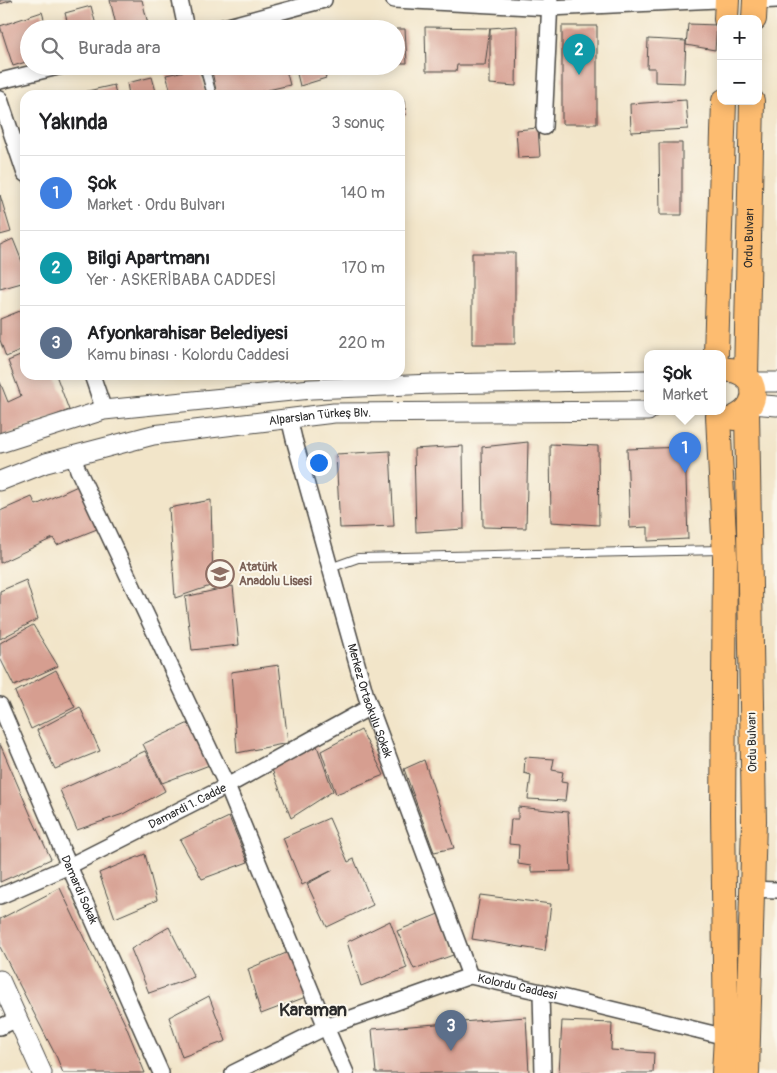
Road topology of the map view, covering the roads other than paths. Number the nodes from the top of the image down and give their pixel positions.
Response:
1 (180, 0) edge
2 (324, 0) edge
3 (394, 0) edge
4 (717, 0) edge
5 (727, 0) edge
6 (550, 4) edge
7 (726, 15) edge
8 (184, 20) edge
9 (250, 20) edge
10 (25, 75) edge
11 (206, 75) edge
12 (0, 81) edge
13 (211, 90) edge
14 (0, 99) edge
15 (724, 105) edge
16 (752, 105) edge
17 (544, 127) dead end
18 (20, 159) edge
19 (716, 350) edge
20 (726, 370) edge
21 (94, 380) edge
22 (644, 380) edge
23 (777, 382) edge
24 (749, 393) junction
25 (777, 406) edge
26 (104, 410) junction
27 (644, 411) edge
28 (715, 415) edge
29 (718, 415) edge
30 (289, 418) junction
31 (0, 444) edge
32 (73, 456) junction
33 (0, 481) edge
34 (724, 550) junction
35 (330, 568) junction
36 (0, 705) edge
37 (370, 707) junction
38 (227, 786) junction
39 (69, 866) junction
40 (752, 890) junction
41 (777, 890) edge
42 (0, 896) edge
43 (470, 976) junction
44 (0, 980) edge
45 (541, 992) junction
46 (18, 1019) junction
47 (0, 1027) edge
48 (326, 1027) junction
49 (726, 1037) junction
50 (42, 1073) edge
51 (161, 1073) edge
52 (233, 1073) edge
53 (346, 1073) edge
54 (544, 1073) edge
55 (724, 1073) edge
56 (746, 1073) edge

1 - 8 street
2 - 9 street
3 - 6 street
4 - 6 street
5 - 7 main road
6 - 17 street
10 - 12 street
11 - 13 lane
14 - 18 street
15 - 19 main road
16 - 24 main road, Ordu Bulvarı
20 - 24 main road
21 - 26 street
22 - 26 street
23 - 24 street
24 - 25 street
24 - 29 main road
24 - 40 main road, Ordu Bulvarı
26 - 31 street
27 - 30 street, Alparslan Türkeş Blv.
28 - 34 main road
30 - 32 street, Alparslan Türkeş Blv.
30 - 35 street, Merkez Ortaokulu Sokak
32 - 33 street, Alparslan Türkeş Blv.
32 - 38 street
34 - 35 lane
34 - 49 main road
35 - 37 street, Merkez Ortaokulu Sokak
36 - 39 street, Damardi Sokak
37 - 38 street, Damardi 1. Cadde
37 - 43 street, Merkez Ortaokulu Sokak
38 - 39 street, Damardi 1. Cadde
38 - 48 street
39 - 42 street, Damardi 1. Cadde
39 - 51 street, Damardi Sokak
40 - 41 street
40 - 56 main road, Ordu Bulvarı
43 - 45 street, Kolordu Caddesi
43 - 48 street, Kolordu Caddesi
44 - 46 street
45 - 49 street, Kolordu Caddesi
45 - 54 street
46 - 47 street
46 - 50 street
48 - 52 street, Kolordu Caddesi
48 - 53 street
49 - 55 main road

